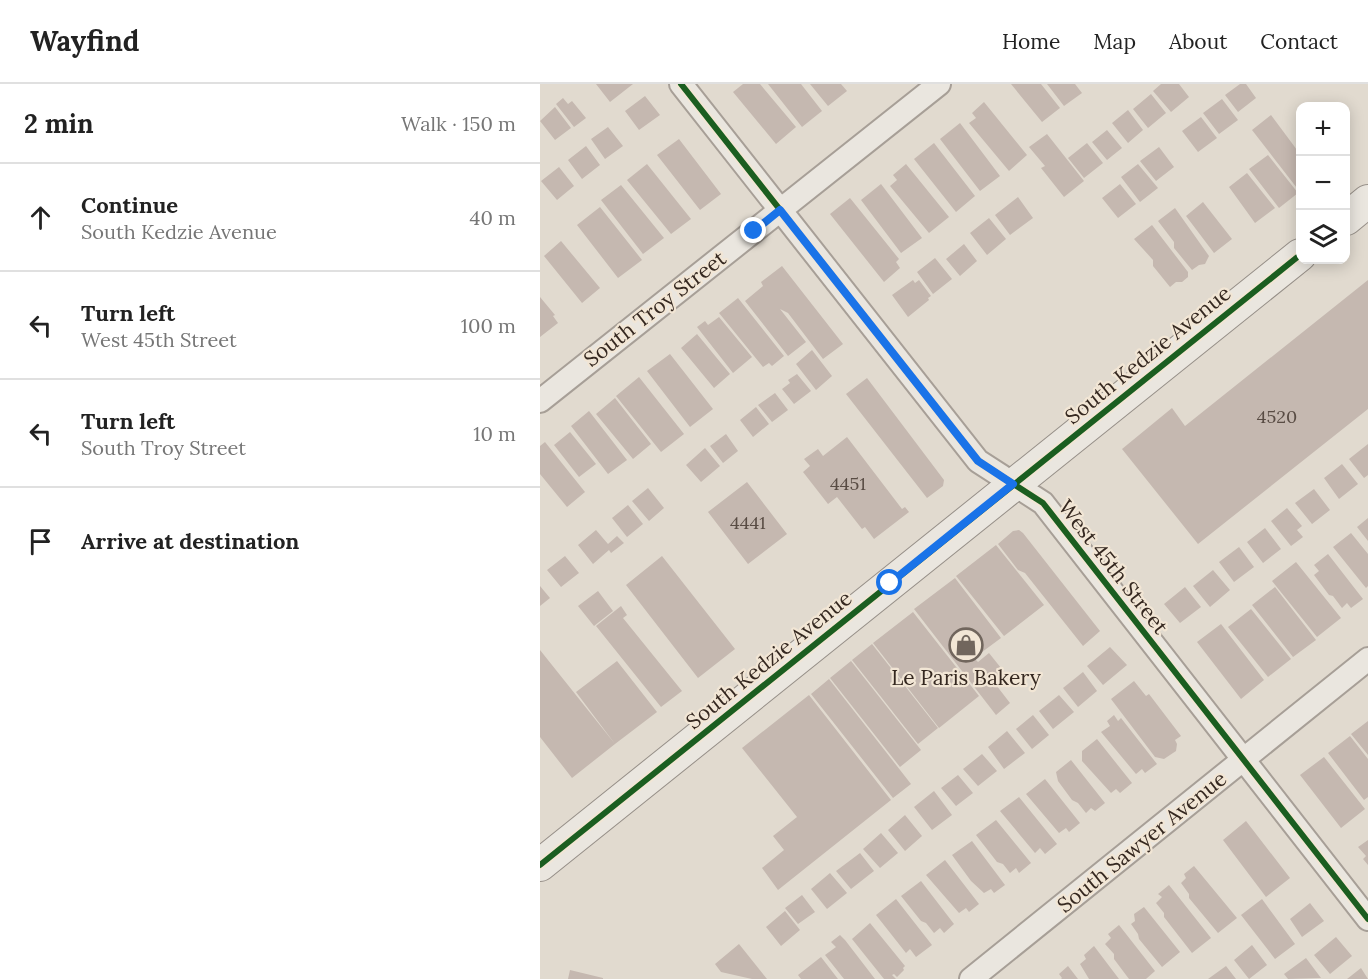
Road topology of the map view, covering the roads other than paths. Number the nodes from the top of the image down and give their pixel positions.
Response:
1 (681, 84) edge
2 (939, 84) edge
3 (1368, 201) edge
4 (780, 210) junction
5 (1350, 216) edge
6 (1296, 258) edge
7 (540, 401) edge
8 (1013, 484) junction
9 (1368, 659) edge
10 (1243, 760) junction
11 (540, 865) edge
12 (1368, 919) edge
13 (971, 979) edge

1 - 4 street, West 45th Street
2 - 4 street, South Troy Street
3 - 5 main road
4 - 7 street, South Troy Street
4 - 8 street, West 45th Street
6 - 8 main road, South Kedzie Avenue
8 - 10 street, West 45th Street
8 - 11 main road, South Kedzie Avenue
9 - 10 street, South Sawyer Avenue
10 - 12 street, West 45th Street
10 - 13 street, South Sawyer Avenue

